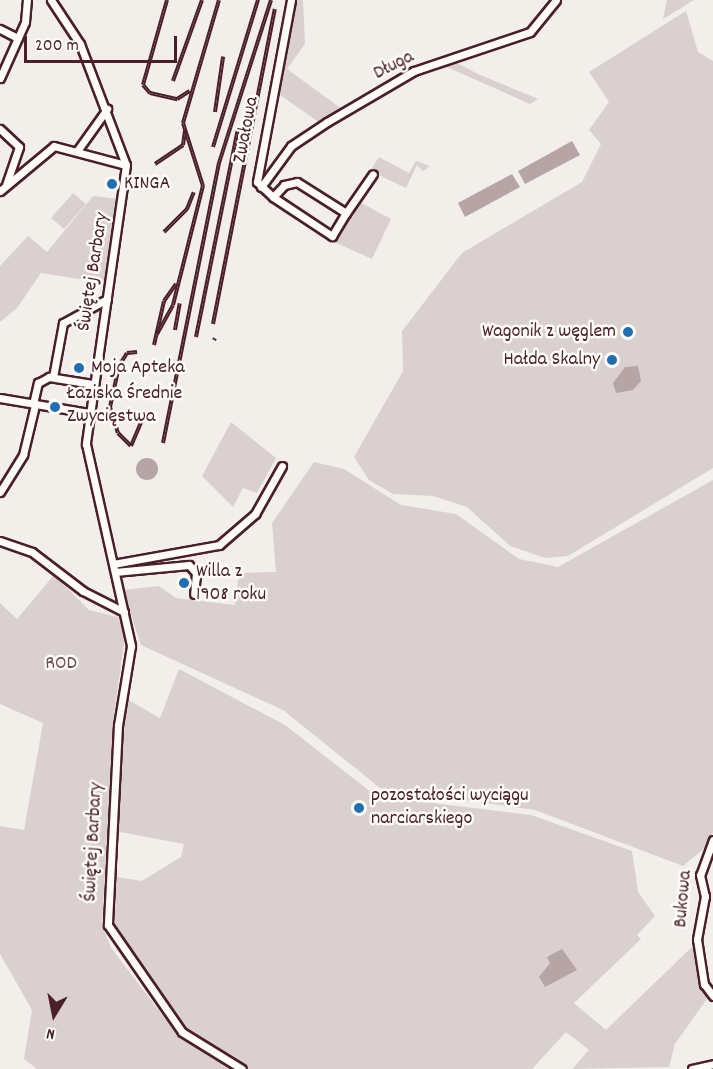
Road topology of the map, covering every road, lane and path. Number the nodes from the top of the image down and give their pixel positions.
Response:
1 (27, 0) edge
2 (51, 0) edge
3 (291, 0) edge
4 (556, 0) edge
5 (0, 29) edge
6 (18, 38) junction
7 (0, 78) edge
8 (104, 110) junction
9 (0, 129) edge
10 (77, 151) junction
11 (126, 165) junction
12 (373, 174) dead end
13 (261, 187) junction
14 (2, 189) edge
15 (273, 197) junction
16 (346, 213) junction
17 (106, 299) junction
18 (53, 377) junction
19 (92, 384) junction
20 (0, 398) edge
21 (34, 405) junction
22 (89, 413) junction
23 (282, 465) dead end
24 (0, 492) edge
25 (0, 541) edge
26 (112, 564) junction
27 (114, 572) junction
28 (119, 591) junction
29 (194, 594) dead end
30 (107, 604) junction
31 (124, 612) junction
32 (713, 840) edge
33 (713, 996) edge
34 (713, 1064) edge
35 (242, 1069) edge
36 (692, 1069) edge

1 - 6 street
2 - 8 street, Świętej Barbary
3 - 13 street, Zwałowa
4 - 13 street, Długa
5 - 6 street
6 - 7 street
8 - 10 street
8 - 11 street, Świętej Barbary
9 - 14 street
10 - 11 street
10 - 14 street
11 - 17 street, Świętej Barbary
12 - 16 street
13 - 15 street, Zwałowa
15 - 16 street
15 - 16 street, Zwałowa
17 - 18 street
17 - 19 street, Świętej Barbary
18 - 19 street
18 - 21 street
19 - 22 street, Świętej Barbary
20 - 21 street
21 - 22 street
21 - 24 street
22 - 26 street, Świętej Barbary
23 - 26 street
25 - 30 street
26 - 27 street, Świętej Barbary
27 - 28 street, Świętej Barbary
27 - 29 street
28 - 30 street
28 - 31 street, Świętej Barbary
30 - 31 street
31 - 35 street, Świętej Barbary
32 - 33 street, Bukowa
34 - 36 street

